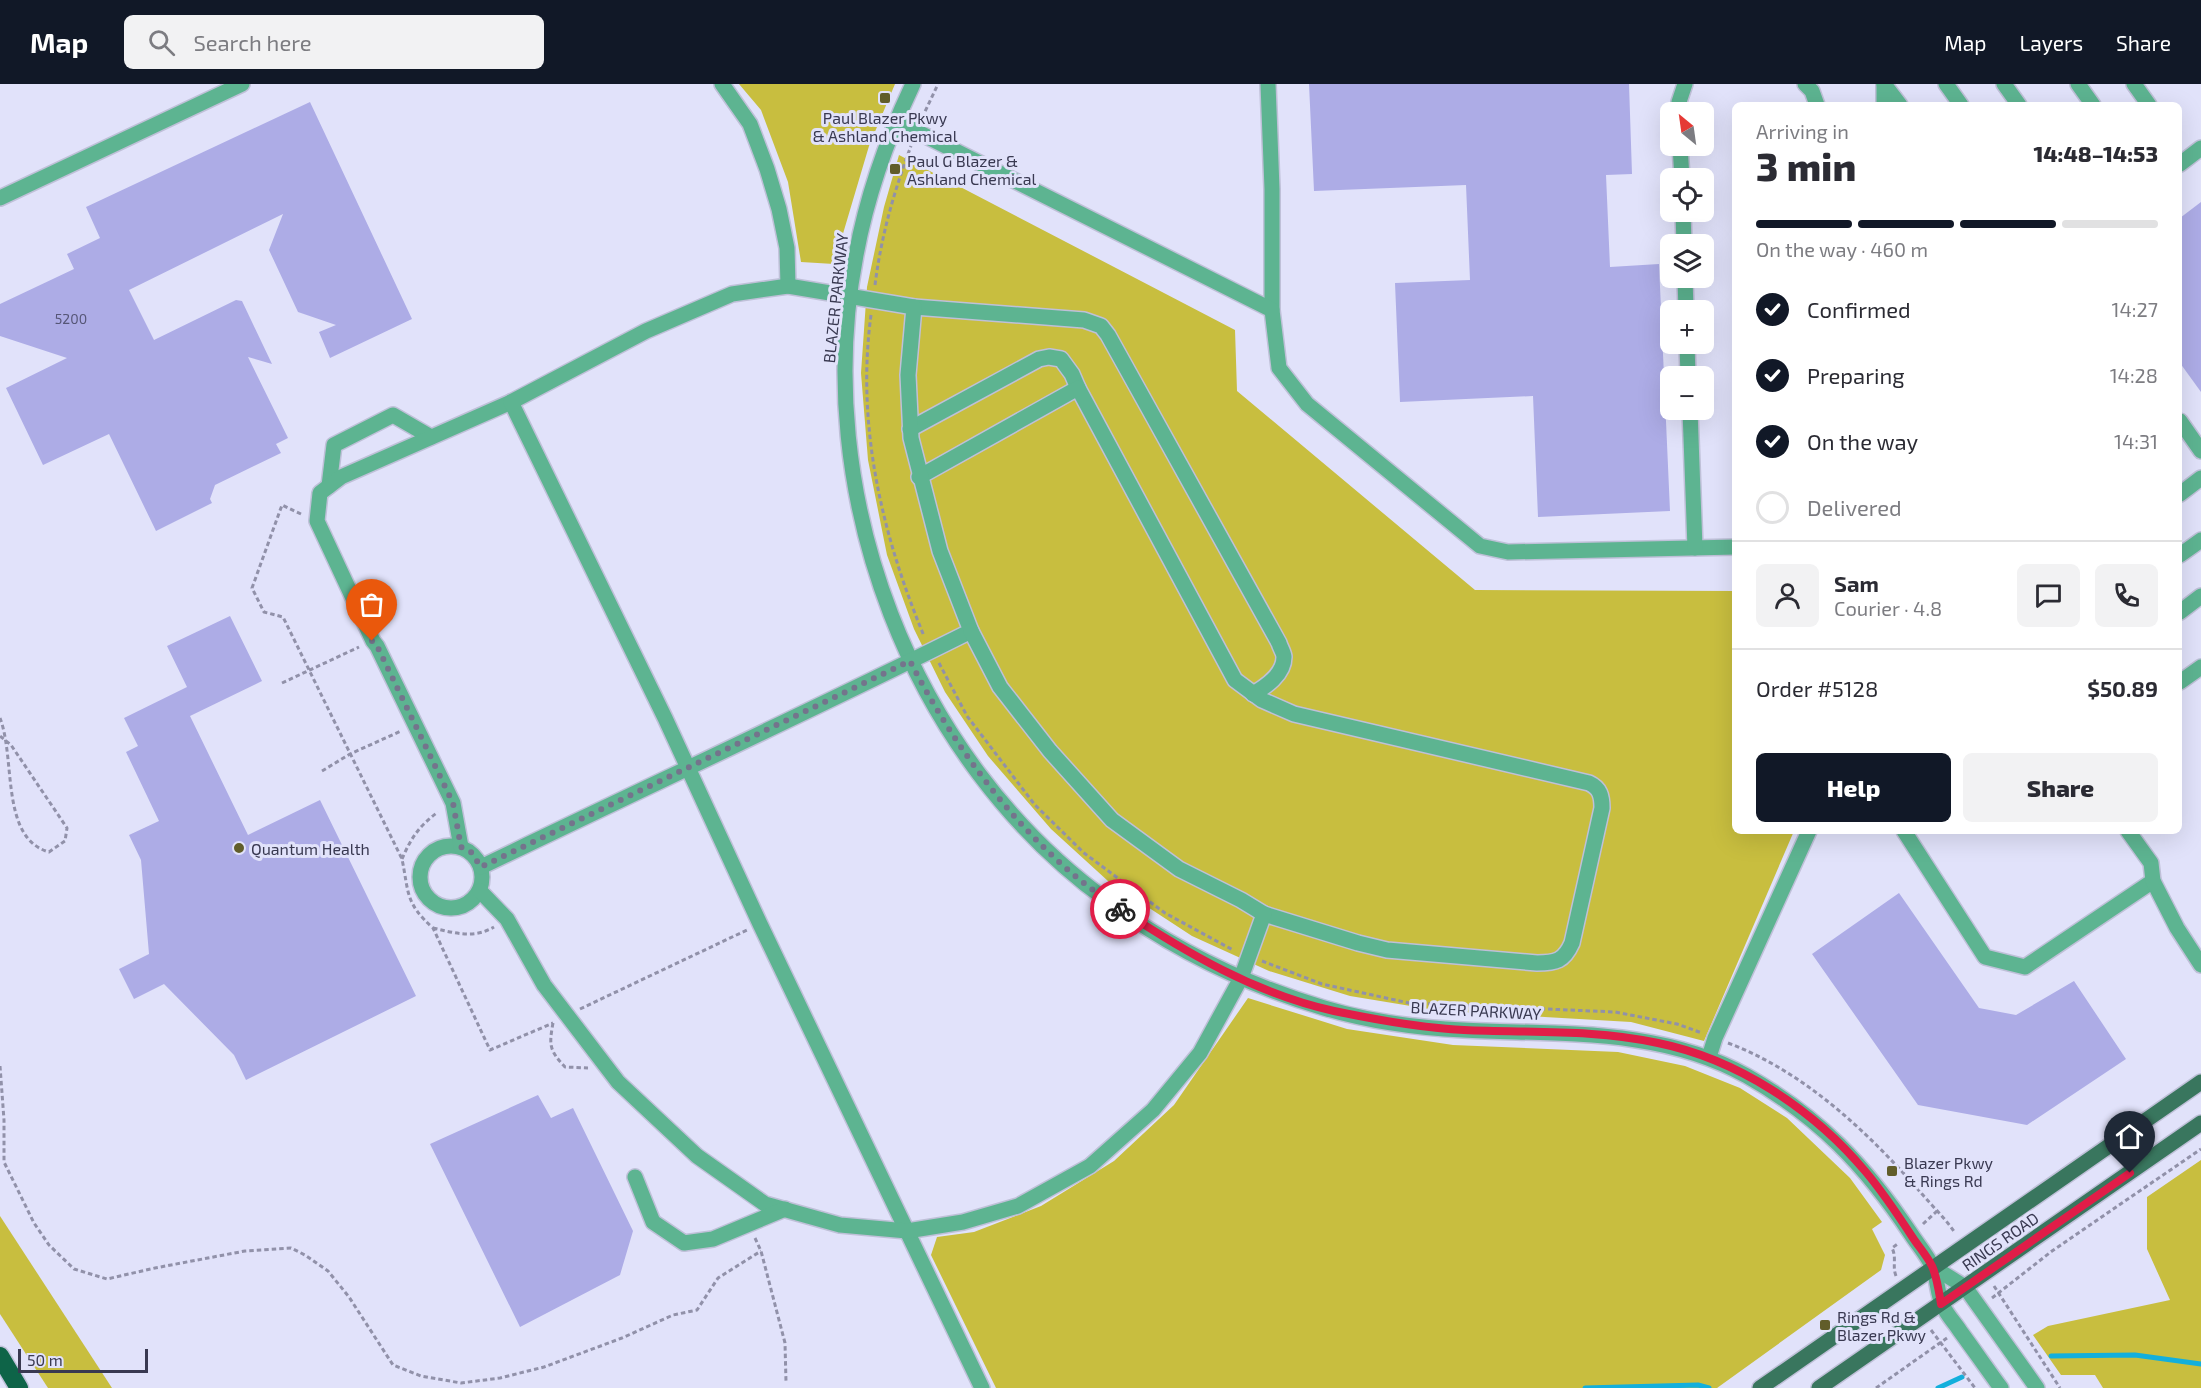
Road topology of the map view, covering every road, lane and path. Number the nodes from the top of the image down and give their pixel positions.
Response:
1 (242, 84) edge
2 (722, 84) edge
3 (913, 84) edge
4 (938, 84) edge
5 (1268, 84) edge
6 (1685, 84) edge
7 (1805, 84) edge
8 (1884, 84) edge
9 (1946, 84) edge
10 (2004, 84) edge
11 (2078, 84) edge
12 (2134, 84) edge
13 (1679, 102) edge
14 (1816, 102) edge
15 (1884, 102) edge
16 (1898, 102) edge
17 (1959, 102) edge
18 (2017, 102) edge
19 (2091, 102) edge
20 (2147, 102) edge
21 (896, 121) junction
22 (917, 131) junction
23 (2201, 148) edge
24 (2182, 157) edge
25 (0, 198) edge
26 (788, 286) junction
27 (850, 297) junction
28 (873, 301) junction
29 (914, 307) junction
30 (1272, 310) junction
31 (1078, 388) junction
32 (511, 402) junction
33 (1690, 420) edge
34 (2182, 424) edge
35 (910, 429) junction
36 (431, 437) junction
37 (2201, 451) edge
38 (920, 477) junction
39 (2201, 478) edge
40 (329, 486) junction
41 (2182, 492) edge
42 (2201, 540) edge
43 (1732, 547) edge
44 (1695, 548) junction
45 (2182, 554) edge
46 (2201, 596) edge
47 (2182, 610) edge
48 (970, 631) junction
49 (372, 641) junction
50 (932, 651) junction
51 (910, 661) junction
52 (2201, 667) edge
53 (2182, 681) edge
54 (282, 683) dead end
55 (1253, 694) junction
56 (0, 717) edge
57 (415, 725) junction
58 (0, 736) edge
59 (4, 739) junction
60 (687, 768) junction
61 (322, 771) dead end
62 (7, 792) dead end
63 (453, 803) junction
64 (16, 829) dead end
65 (1808, 834) edge
66 (1906, 834) edge
67 (2130, 834) edge
68 (461, 847) junction
69 (402, 859) dead end
70 (481, 867) junction
71 (2153, 881) junction
72 (480, 891) junction
73 (1263, 915) junction
74 (507, 919) junction
75 (433, 928) dead end
76 (1249, 956) junction
77 (2201, 965) edge
78 (1241, 978) junction
79 (553, 1023) dead end
80 (1715, 1038) junction
81 (1709, 1057) junction
82 (0, 1066) edge
83 (592, 1067) dead end
84 (2201, 1082) edge
85 (2201, 1123) edge
86 (2201, 1149) edge
87 (635, 1177) dead end
88 (785, 1209) junction
89 (749, 1224) junction
90 (907, 1231) junction
91 (1964, 1246) junction
92 (761, 1251) junction
93 (1933, 1267) junction
94 (1985, 1274) junction
95 (1965, 1287) junction
96 (1998, 1293) junction
97 (1941, 1304) junction
98 (1980, 1307) junction
99 (1958, 1328) junction
100 (0, 1356) edge
101 (786, 1382) dead end
102 (19, 1388) edge
103 (982, 1388) edge
104 (1760, 1388) edge
105 (1819, 1388) edge
106 (1876, 1388) edge
107 (2001, 1388) edge
108 (2037, 1388) edge
109 (2060, 1388) edge

1 - 25 street
2 - 26 street
3 - 21 street, BLAZER PARKWAY
4 - 22 path
5 - 30 street
6 - 13 street
7 - 14 street
8 - 15 street
8 - 16 street
9 - 17 street
10 - 18 street
11 - 19 street
12 - 20 street
21 - 22 street
21 - 27 street, BLAZER PARKWAY
22 - 28 path
22 - 30 street
23 - 24 street
26 - 27 street
26 - 32 street
27 - 28 street
27 - 51 street, BLAZER PARKWAY
28 - 29 street
28 - 50 path
29 - 35 street
29 - 55 street
30 - 44 street
31 - 35 street
31 - 38 street
31 - 55 street
32 - 36 street
32 - 60 street
33 - 44 street
34 - 37 street
35 - 38 street
36 - 40 street
36 - 40 street
38 - 48 street
39 - 41 street
40 - 49 street
42 - 45 street
43 - 44 street
46 - 47 street
48 - 50 street
48 - 73 street
49 - 54 path
49 - 57 street
50 - 51 street
50 - 76 path
51 - 60 street
51 - 78 street, BLAZER PARKWAY
52 - 53 street
55 - 73 street
56 - 59 path
57 - 61 path
57 - 63 street
58 - 59 path
59 - 62 path
59 - 64 path
60 - 70 street
60 - 90 street
63 - 68 street
63 - 69 path
65 - 80 street
66 - 71 street
67 - 71 street
68 - 70 street
68 - 72 street
70 - 72 street
71 - 77 street
72 - 74 street
73 - 76 street
74 - 75 path
74 - 88 street
76 - 78 street
76 - 80 path
78 - 81 street, BLAZER PARKWAY
78 - 90 street
79 - 83 path
80 - 81 street
80 - 91 path
81 - 93 street, BLAZER PARKWAY
82 - 92 path
84 - 91 main road, RINGS ROAD
85 - 94 main road, RINGS ROAD
86 - 96 path
87 - 89 street
88 - 89 street
88 - 90 street
89 - 92 path
90 - 103 street
91 - 93 main road, RINGS ROAD
92 - 101 path
93 - 95 street, BLAZER PARKWAY
93 - 97 street, BLAZER PARKWAY
93 - 104 main road, RINGS ROAD
94 - 95 main road, RINGS ROAD
94 - 96 path
95 - 97 main road, RINGS ROAD
95 - 98 street, BLAZER PARKWAY
96 - 98 path
96 - 109 path
97 - 99 street, BLAZER PARKWAY
97 - 105 main road, RINGS ROAD
98 - 108 street, BLAZER PARKWAY
99 - 106 path
99 - 107 street, BLAZER PARKWAY
100 - 102 highway

